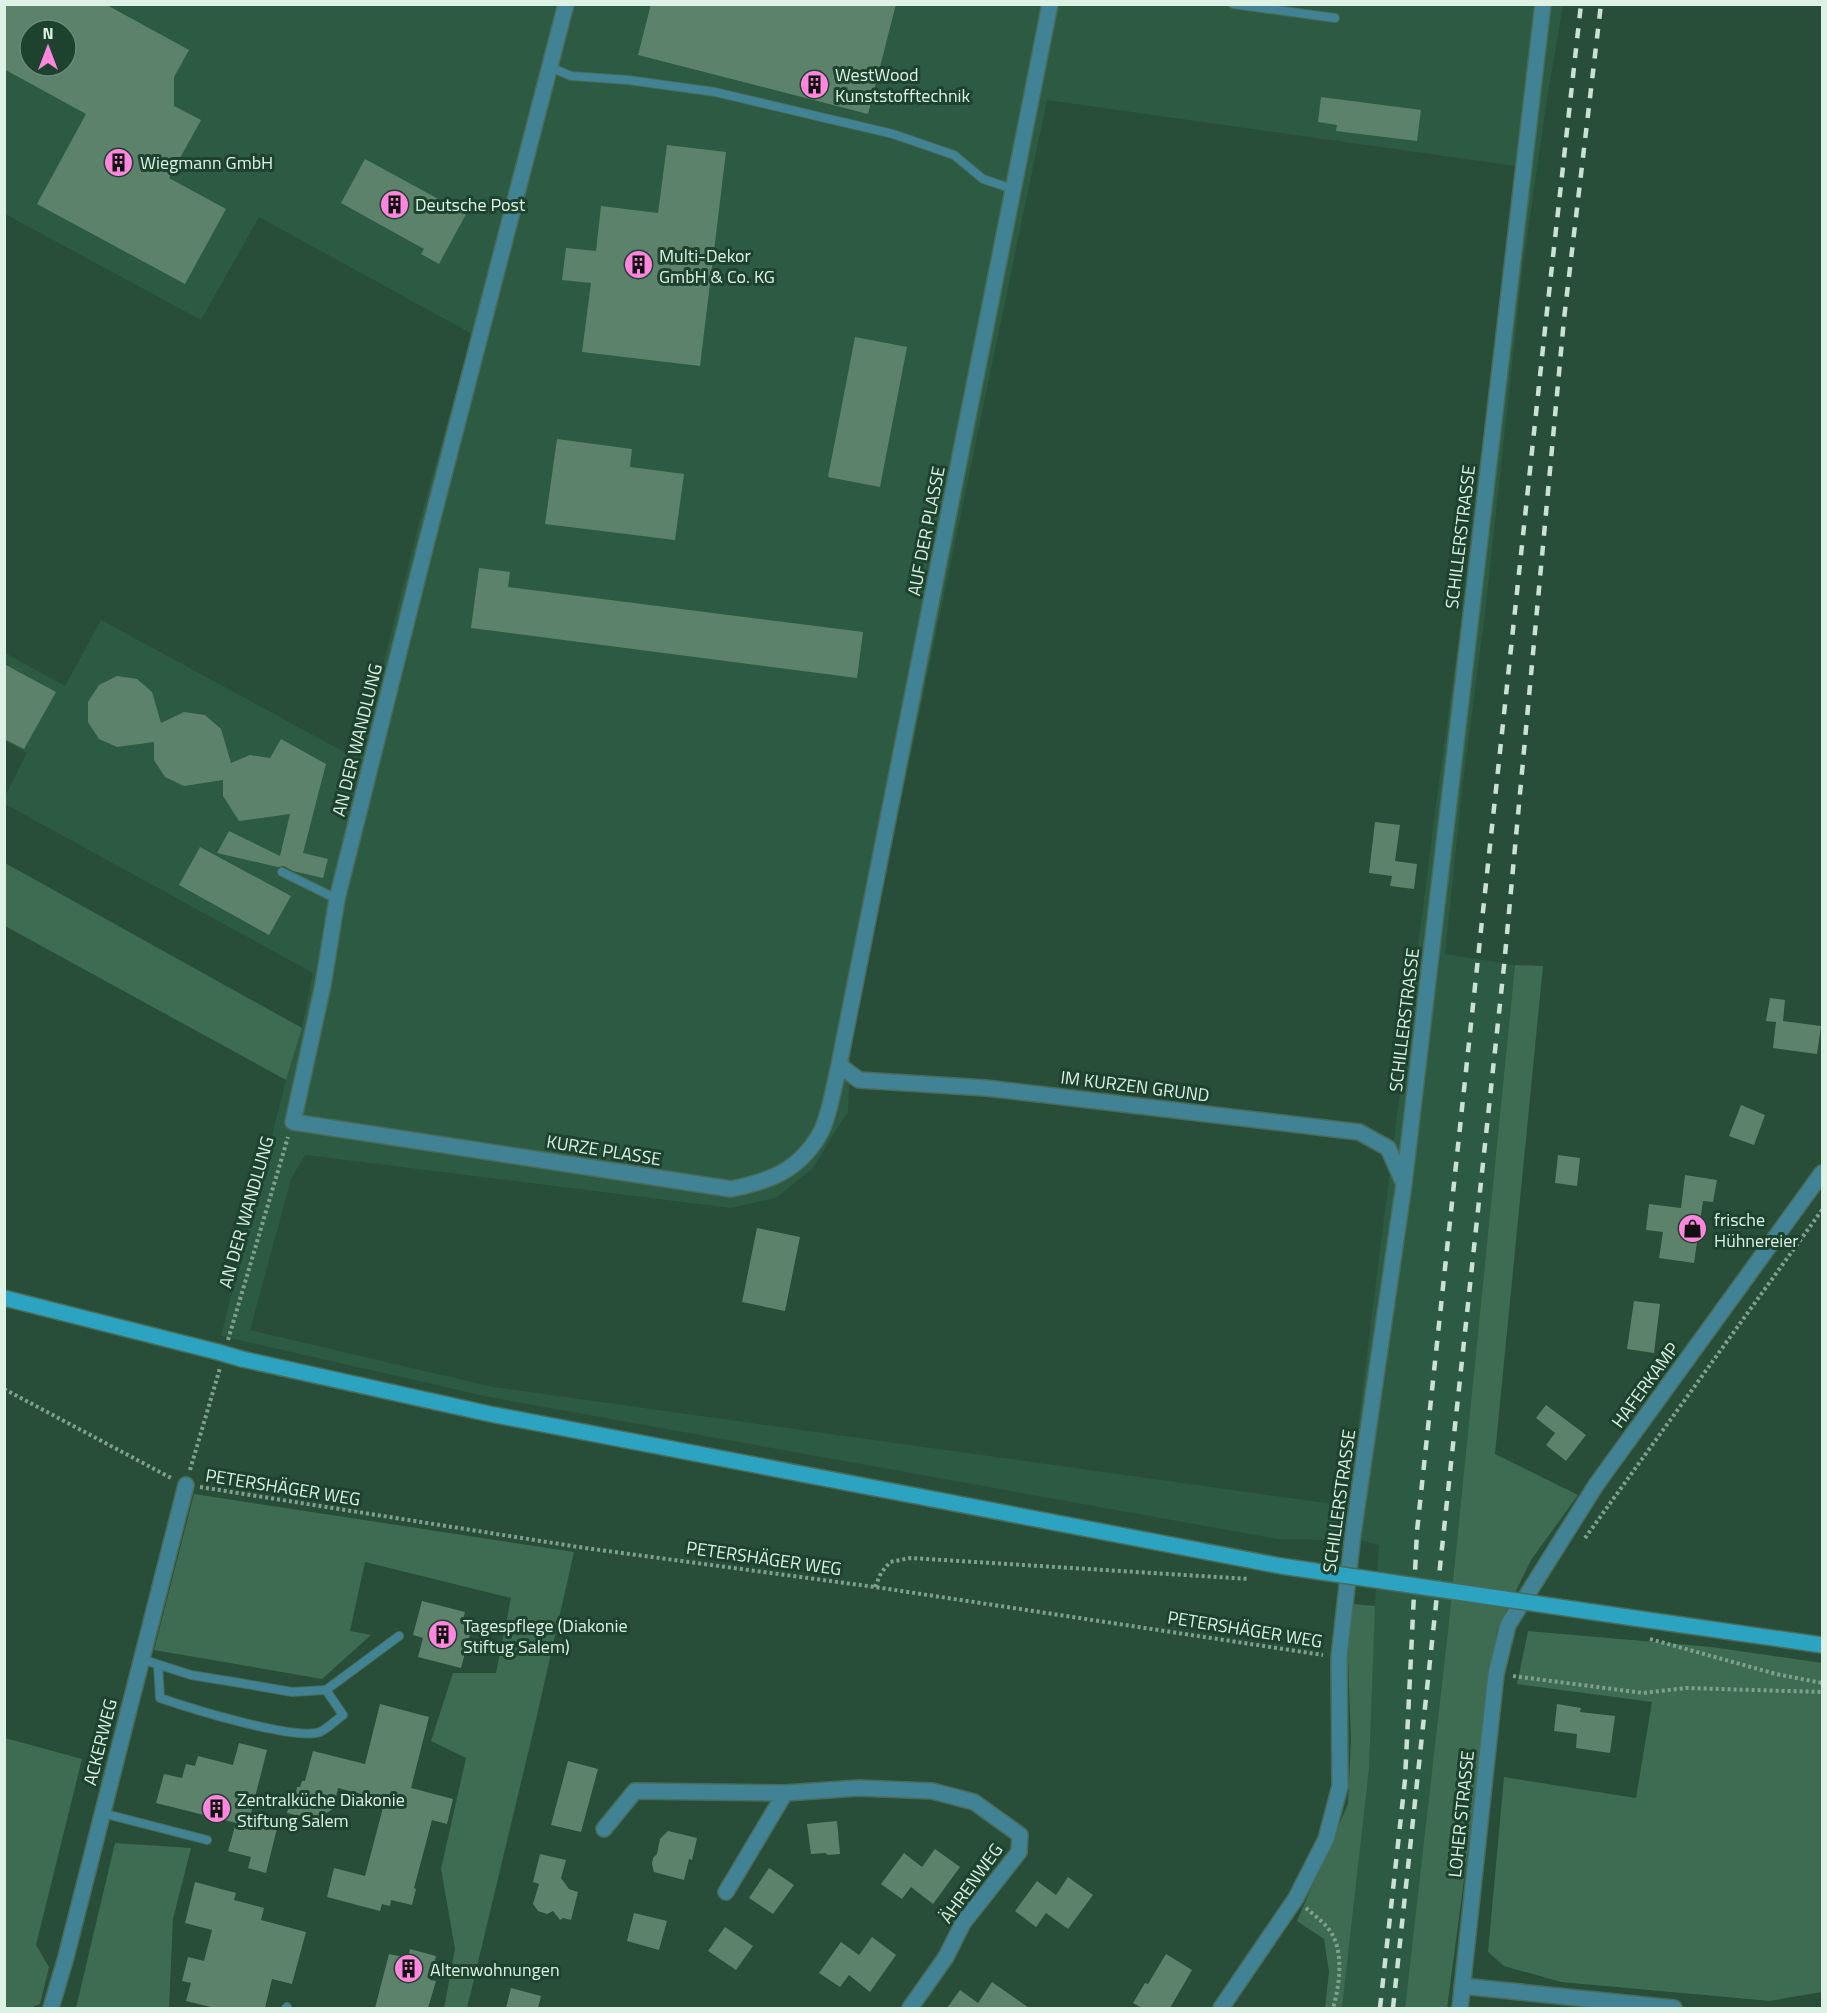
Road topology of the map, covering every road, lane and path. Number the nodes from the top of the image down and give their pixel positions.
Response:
1 (566, 4) edge
2 (1050, 4) edge
3 (1233, 4) edge
4 (1543, 4) edge
5 (1335, 18) dead end
6 (550, 66) junction
7 (1013, 189) junction
8 (282, 872) dead end
9 (337, 899) junction
10 (839, 1065) junction
11 (293, 1122) junction
12 (1822, 1173) edge
13 (1404, 1184) junction
14 (1822, 1210) edge
15 (4, 1298) edge
16 (222, 1354) junction
17 (4, 1389) edge
18 (186, 1485) junction
19 (1583, 1542) dead end
20 (1255, 1579) dead end
21 (875, 1587) junction
22 (1508, 1625) joint
23 (399, 1636) dead end
24 (1643, 1637) dead end
25 (1822, 1645) edge
26 (1339, 1657) junction
27 (141, 1659) junction
28 (158, 1665) junction
29 (1514, 1666) dead end
30 (1503, 1675) junction
31 (1822, 1683) edge
32 (326, 1690) junction
33 (1822, 1692) edge
34 (785, 1793) junction
35 (102, 1813) junction
36 (604, 1829) dead end
37 (207, 1840) dead end
38 (726, 1892) dead end
39 (1296, 1898) junction
40 (1462, 1986) junction
41 (51, 2008) edge
42 (910, 2008) edge
43 (1221, 2008) edge
44 (1334, 2008) edge
45 (1460, 2008) edge
46 (1674, 2008) edge

1 - 6 street, AN DER WANDLUNG
2 - 7 street, AUF DER PLASSE
3 - 5 lane
4 - 13 street, SCHILLERSTRASSE
6 - 7 lane
6 - 9 street, AN DER WANDLUNG
7 - 10 street, AUF DER PLASSE
8 - 9 lane
9 - 11 street, AN DER WANDLUNG
10 - 11 street, KURZE PLASSE
10 - 13 street, IM KURZEN GRUND
11 - 16 path, AN DER WANDLUNG
12 - 22 street, HAFERKAMP
13 - 26 street, SCHILLERSTRASSE
14 - 19 path
15 - 16 main road
16 - 18 path, AN DER WANDLUNG
16 - 25 main road, bridge
17 - 18 path, PETERSHÄGER WEG
18 - 21 path, PETERSHÄGER WEG
18 - 27 street, ACKERWEG
20 - 21 path
21 - 26 path, PETERSHÄGER WEG
22 - 30 street, LOHER STRASSE
23 - 32 lane
24 - 31 path
26 - 39 street, SCHILLERSTRASSE
27 - 28 lane
27 - 35 street, ACKERWEG
28 - 32 lane
28 - 32 lane
29 - 30 path
30 - 33 path
30 - 40 street, LOHER STRASSE
34 - 36 street, ÄHRENWEG
34 - 38 street
34 - 42 street, ÄHRENWEG
35 - 37 lane
35 - 41 street, ACKERWEG
39 - 43 street, SCHILLERSTRASSE
39 - 44 path
40 - 45 street, LOHER STRASSE
40 - 46 street

